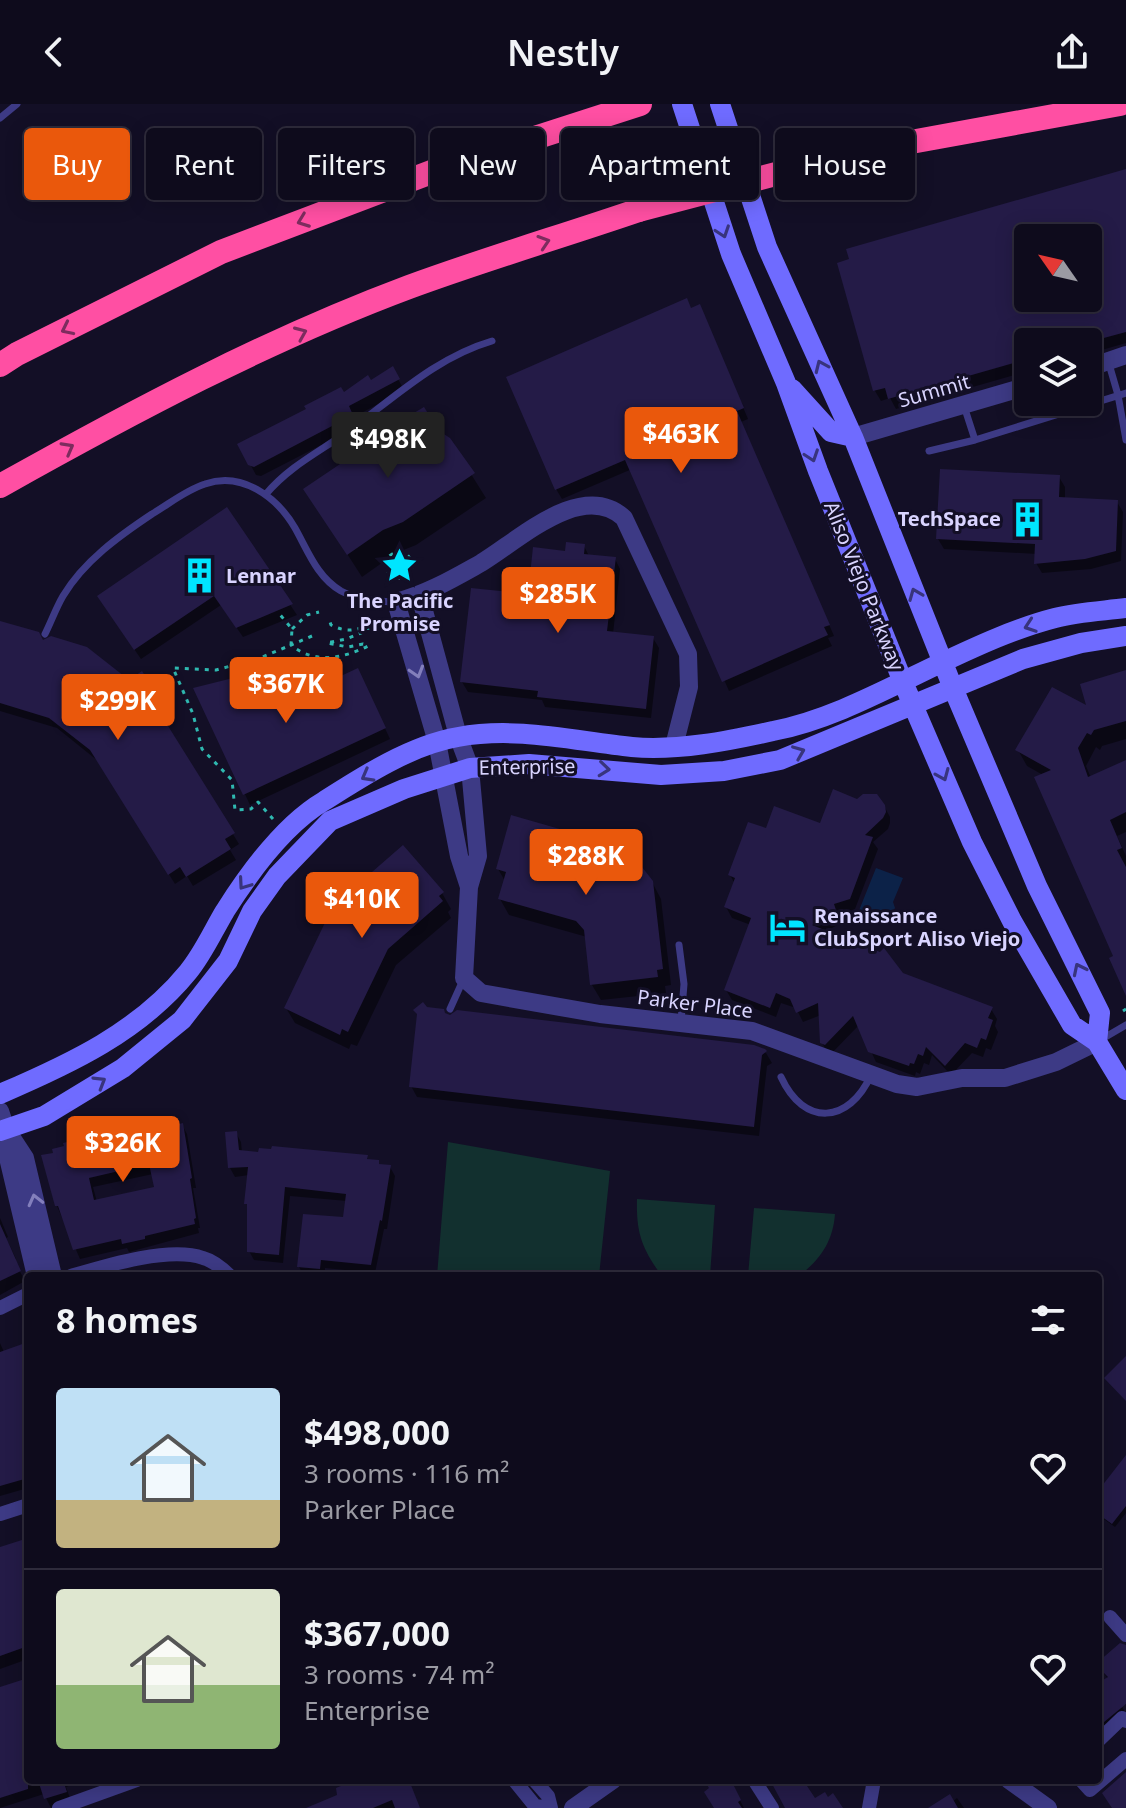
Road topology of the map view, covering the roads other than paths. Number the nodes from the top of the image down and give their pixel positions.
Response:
1 (17, 104) edge
2 (640, 104) edge
3 (682, 104) edge
4 (720, 104) edge
5 (1028, 104) edge
6 (1120, 104) edge
7 (0, 118) edge
8 (915, 136) edge
9 (915, 141) edge
10 (775, 174) edge
11 (492, 341) dead end
12 (1117, 358) edge
13 (0, 365) edge
14 (786, 383) junction
15 (1014, 390) edge
16 (1122, 394) edge
17 (964, 406) junction
18 (853, 437) junction
19 (975, 440) junction
20 (1126, 440) edge
21 (929, 451) dead end
22 (0, 486) edge
23 (266, 494) junction
24 (420, 596) junction
25 (396, 602) junction
26 (1126, 608) edge
27 (45, 634) dead end
28 (1126, 636) edge
29 (942, 662) junction
30 (903, 682) junction
31 (953, 688) junction
32 (912, 704) junction
33 (458, 736) junction
34 (437, 742) junction
35 (674, 746) junction
36 (470, 768) junction
37 (444, 776) junction
38 (469, 887) junction
39 (679, 945) dead end
40 (464, 978) junction
41 (450, 1009) dead end
42 (680, 1023) junction
43 (1126, 1025) edge
44 (1097, 1042) junction
45 (871, 1075) junction
46 (781, 1077) dead end
47 (1126, 1090) edge
48 (0, 1094) edge
49 (2, 1124) edge
50 (35, 1272) edge
51 (52, 1272) edge
52 (84, 1272) edge
53 (226, 1272) edge
54 (24, 1296) edge
55 (0, 1308) edge
56 (24, 1506) edge
57 (0, 1514) edge
58 (1110, 1617) dead end
59 (1126, 1635) edge
60 (1126, 1721) edge
61 (1102, 1737) edge
62 (1126, 1759) edge
63 (1102, 1780) edge
64 (126, 1784) edge
65 (517, 1784) edge
66 (538, 1784) edge
67 (607, 1784) edge
68 (757, 1784) edge
69 (873, 1784) edge
70 (1015, 1784) edge
71 (59, 1808) edge
72 (551, 1808) edge
73 (573, 1808) edge
74 (772, 1808) edge
75 (869, 1808) edge
76 (1048, 1808) edge

1 - 7 lane
2 -> 13 highway
3 -> 14 main road, Aliso Viejo Parkway
18 -> 4 main road, Aliso Viejo Parkway
5 - 8 highway
6 - 9 highway
22 -> 10 highway, bridge
11 - 23 lane
12 - 16 lane
14 - 18 main road
14 -> 30 main road, Aliso Viejo Parkway
15 - 17 street, Summit
16 - 19 lane
16 - 20 lane
17 - 18 street, Summit
17 - 19 lane
29 -> 18 main road, Aliso Viejo Parkway
19 - 21 lane
23 - 25 lane
23 - 27 lane
24 - 25 street
24 - 33 street
24 - 35 street
25 -> 34 street
26 -> 29 main road, Enterprise
28 - 31 main road, Enterprise
29 - 30 main road, Enterprise
29 - 31 main road, Aliso Viejo Parkway
30 - 32 main road, Aliso Viejo Parkway
30 - 35 main road, Enterprise
31 - 32 main road, Enterprise
44 -> 31 main road, Aliso Viejo Parkway
36 -> 32 main road, Enterprise
32 -> 44 main road, Aliso Viejo Parkway
33 - 34 main road, Enterprise
33 - 35 main road, Enterprise
33 - 36 street
34 - 37 street
34 -> 48 main road, Enterprise
36 - 37 main road, Enterprise
36 - 38 street
37 - 38 street
49 -> 37 main road, Enterprise
38 - 40 street
39 - 42 lane
40 - 41 lane
40 - 42 street, Parker Place
42 - 45 street, Parker Place
43 - 44 lane
44 - 45 street, Parker Place
44 - 47 main road, Aliso Viejo Parkway
45 - 46 lane
49 - 50 street
51 -> 49 street
52 - 53 street
54 - 55 street
56 - 57 street
58 - 59 street
60 - 61 street
62 - 63 street
64 - 71 street
65 - 72 street
66 - 72 street
67 - 73 street
68 - 74 street
69 - 75 street
70 - 76 street

